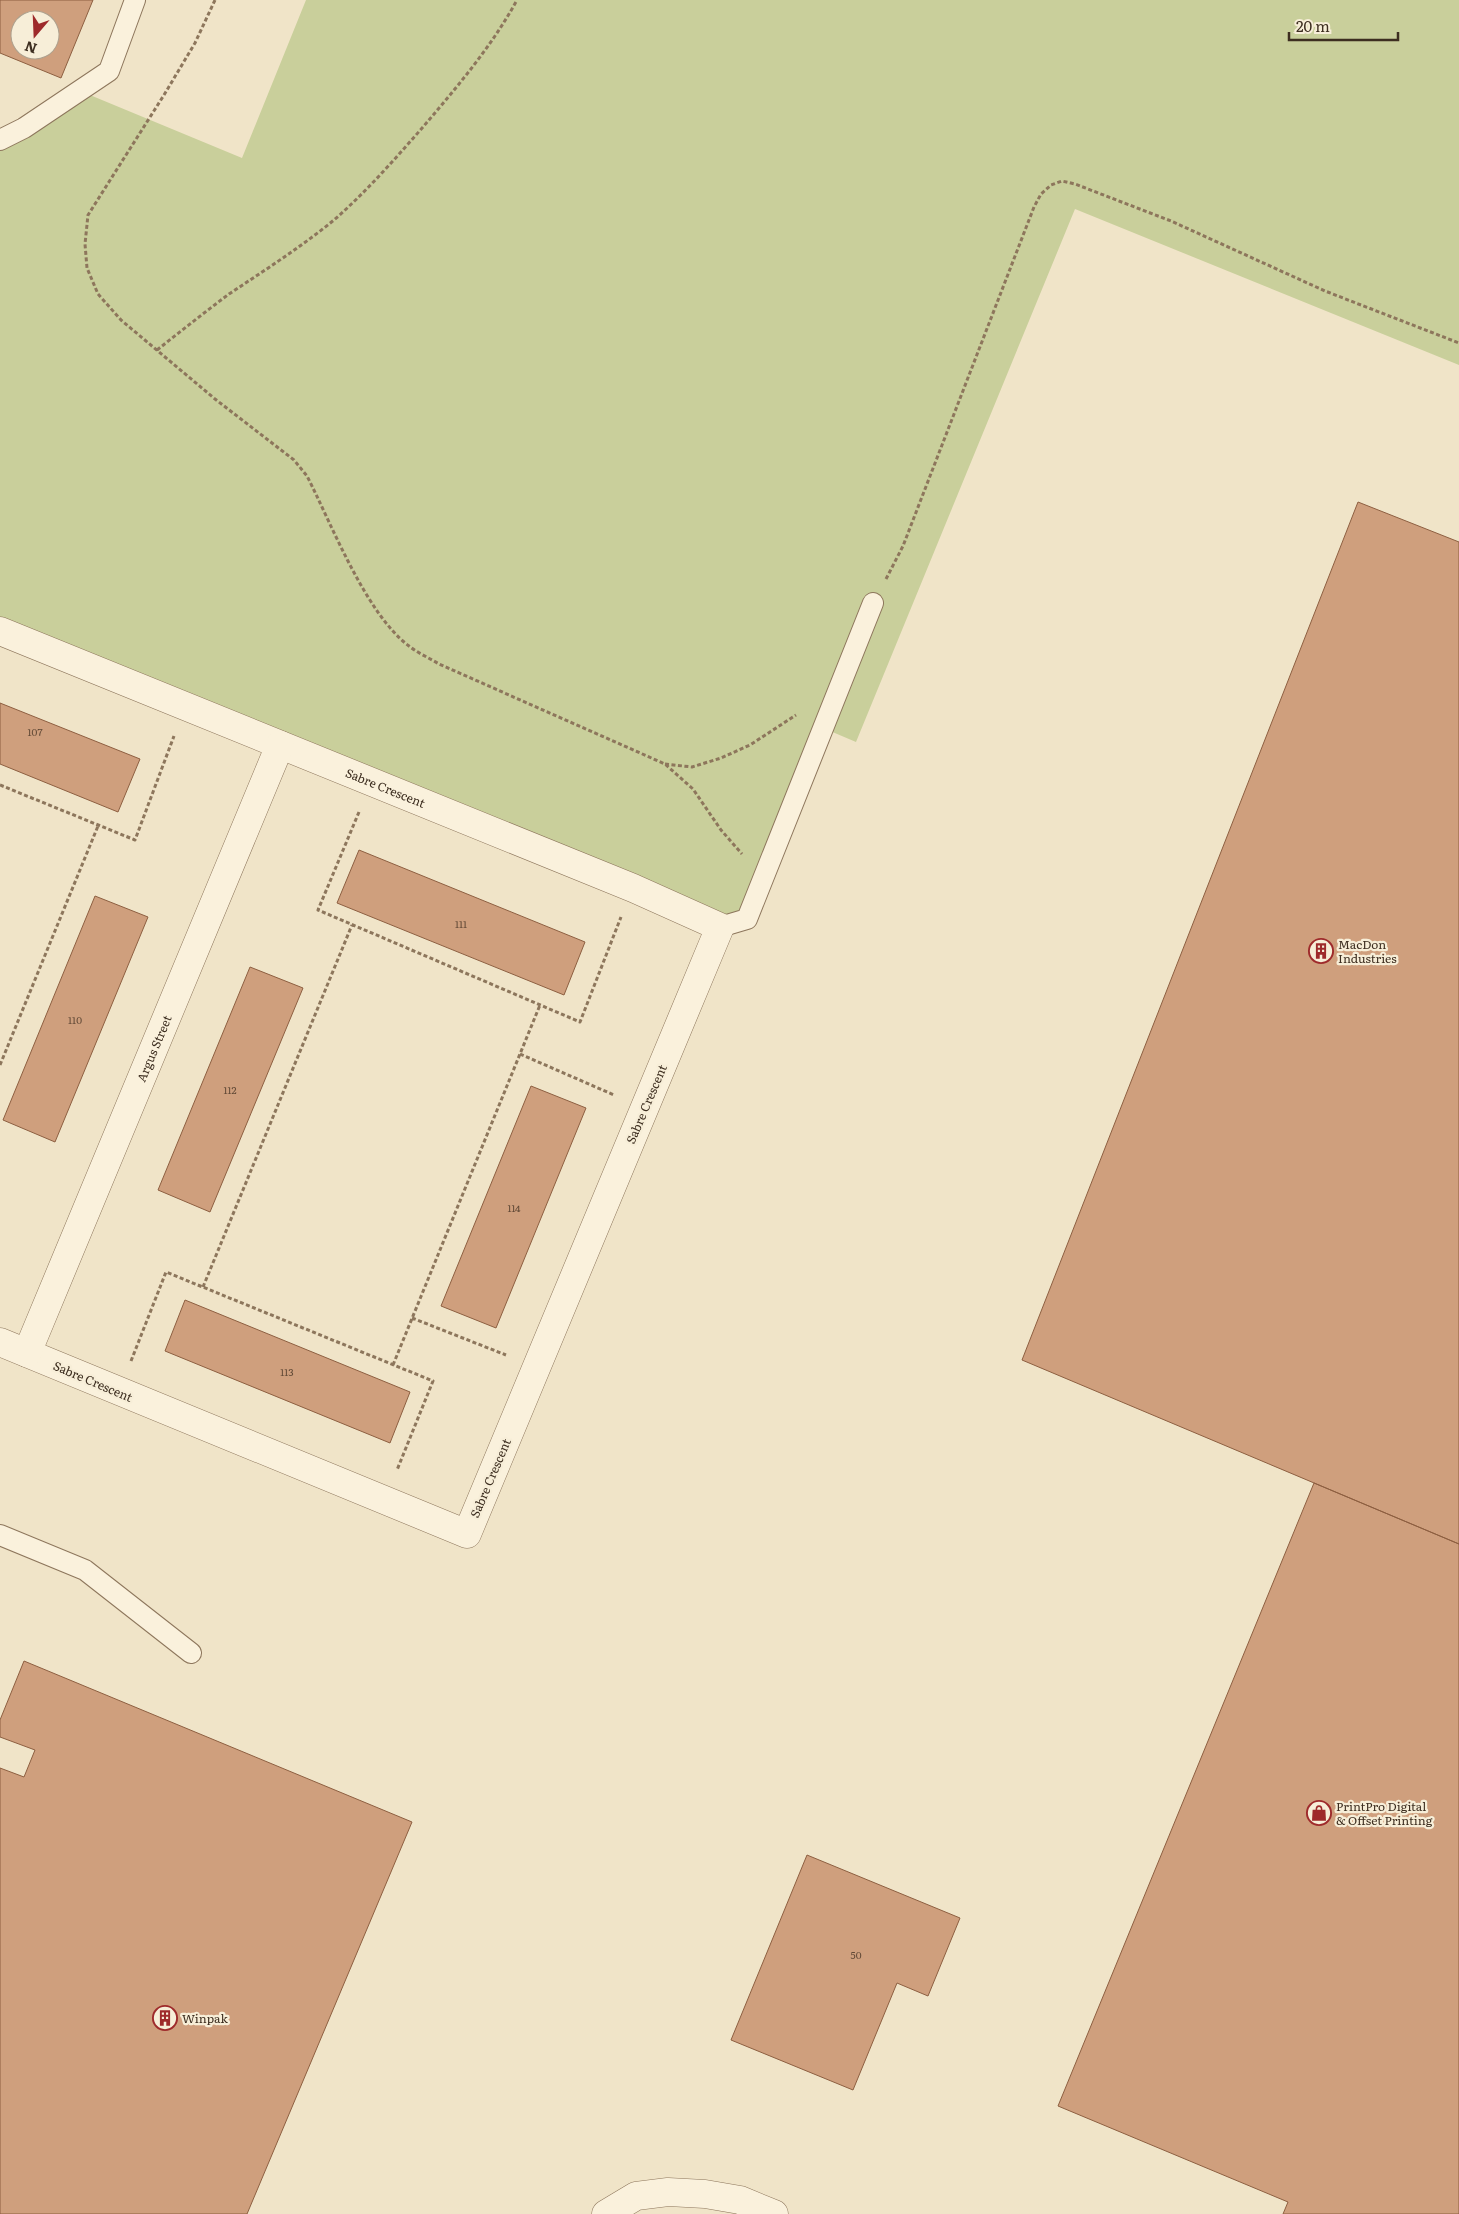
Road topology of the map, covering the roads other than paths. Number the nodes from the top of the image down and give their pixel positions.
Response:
1 (135, 0) edge
2 (0, 140) edge
3 (873, 604) road end
4 (0, 630) edge
5 (280, 745) junction
6 (720, 927) junction
7 (0, 1342) edge
8 (27, 1353) junction
9 (0, 1535) edge
10 (191, 1653) dead end
11 (606, 2214) edge
12 (774, 2214) edge

1 - 2 lane
3 - 6 lane
4 - 5 street, Sabre Crescent
5 - 6 street, Sabre Crescent
5 - 8 street, Argus Street
6 - 8 street, Sabre Crescent
7 - 8 street, Sabre Crescent
9 - 10 lane
11 - 12 street

